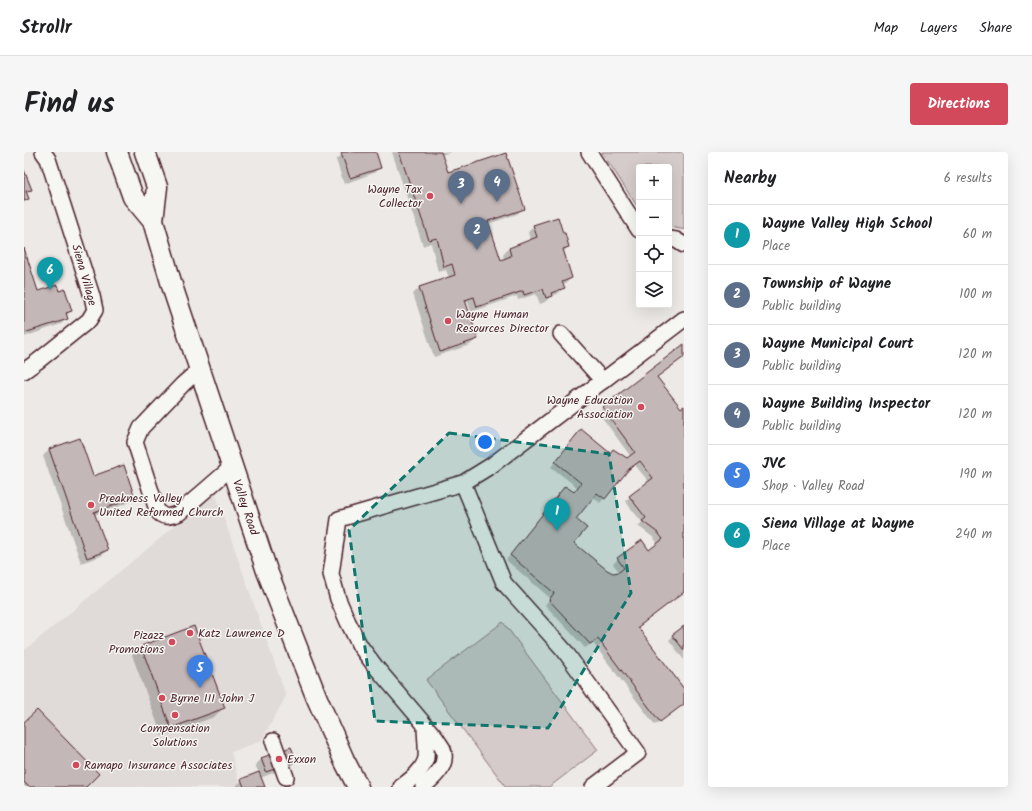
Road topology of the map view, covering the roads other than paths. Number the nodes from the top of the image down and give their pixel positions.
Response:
1 (43, 152) edge
2 (117, 152) edge
3 (145, 152) edge
4 (589, 152) edge
5 (153, 221) junction
6 (636, 225) edge
7 (672, 239) edge
8 (684, 245) edge
9 (684, 319) edge
10 (561, 334) dead end
11 (200, 369) junction
12 (24, 371) edge
13 (603, 381) junction
14 (232, 467) junction
15 (463, 482) junction
16 (425, 726) junction
17 (273, 741) dead end
18 (286, 777) dead end
19 (358, 787) edge
20 (401, 787) edge
21 (423, 787) edge
22 (593, 787) edge

1 - 12 street, Siena Village
2 - 5 main road, Valley Road
3 - 5 main road, Valley Road
4 - 6 street
5 - 11 main road, Valley Road
7 - 8 street
9 - 13 street
10 - 13 street
11 - 14 main road, Valley Road
11 - 14 street
13 - 15 street
14 - 19 main road, Valley Road
15 - 16 street
15 - 22 street
16 - 20 street
16 - 21 street
17 - 18 street

